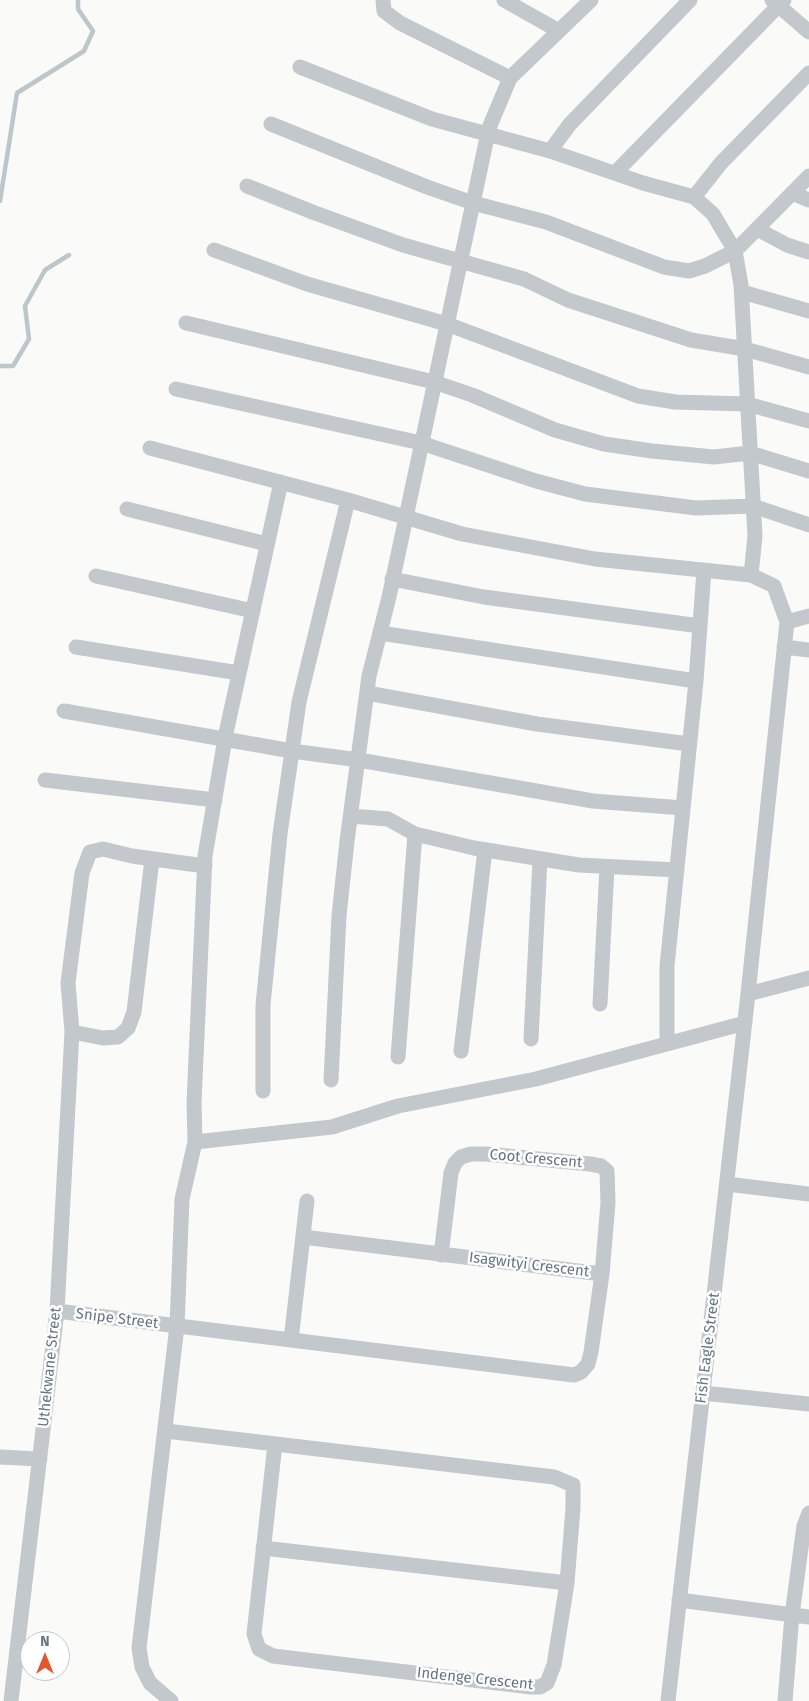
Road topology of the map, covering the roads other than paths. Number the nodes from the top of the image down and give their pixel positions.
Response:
1 (383, 0) edge
2 (504, 0) edge
3 (591, 0) edge
4 (690, 0) edge
5 (778, 2) edge
6 (558, 31) junction
7 (809, 32) edge
8 (300, 67) dead end
9 (809, 73) edge
10 (510, 78) junction
11 (271, 124) dead end
12 (488, 135) junction
13 (550, 151) junction
14 (615, 173) junction
15 (809, 176) edge
16 (247, 186) dead end
17 (792, 193) junction
18 (694, 197) junction
19 (809, 200) edge
20 (473, 203) junction
21 (757, 229) junction
22 (214, 250) dead end
23 (734, 251) junction
24 (809, 252) edge
25 (460, 260) junction
26 (742, 292) junction
27 (809, 311) edge
28 (186, 323) dead end
29 (446, 324) junction
30 (744, 349) junction
31 (809, 367) edge
32 (434, 382) junction
33 (176, 389) dead end
34 (748, 404) junction
35 (809, 421) edge
36 (421, 443) junction
37 (150, 448) dead end
38 (750, 453) junction
39 (809, 471) edge
40 (281, 482) junction
41 (348, 500) junction
42 (753, 506) junction
43 (127, 509) dead end
44 (405, 516) junction
45 (809, 525) edge
46 (267, 544) junction
47 (704, 570) junction
48 (751, 575) junction
49 (96, 576) dead end
50 (392, 579) junction
51 (253, 611) junction
52 (809, 616) edge
53 (787, 622) junction
54 (700, 626) junction
55 (380, 633) junction
56 (76, 647) dead end
57 (784, 647) junction
58 (809, 650) edge
59 (239, 673) junction
60 (696, 681) junction
61 (367, 694) junction
62 (64, 712) dead end
63 (225, 740) junction
64 (689, 744) junction
65 (292, 751) junction
66 (358, 760) junction
67 (45, 780) dead end
68 (215, 800) junction
69 (683, 808) junction
70 (351, 816) junction
71 (415, 834) junction
72 (485, 850) junction
73 (152, 859) junction
74 (540, 859) junction
75 (204, 866) junction
76 (607, 867) junction
77 (677, 870) junction
78 (809, 978) edge
79 (748, 994) junction
80 (600, 1004) dead end
81 (745, 1023) junction
82 (72, 1032) junction
83 (531, 1039) dead end
84 (667, 1044) junction
85 (461, 1051) dead end
86 (398, 1057) dead end
87 (331, 1080) dead end
88 (263, 1091) dead end
89 (195, 1142) junction
90 (727, 1184) junction
91 (809, 1194) edge
92 (307, 1201) dead end
93 (303, 1237) junction
94 (441, 1255) junction
95 (602, 1274) junction
96 (57, 1311) junction
97 (178, 1326) junction
98 (291, 1340) junction
99 (703, 1392) junction
100 (809, 1404) edge
101 (166, 1431) junction
102 (275, 1444) junction
103 (0, 1457) edge
104 (40, 1459) junction
105 (809, 1513) edge
106 (263, 1548) junction
107 (567, 1583) junction
108 (679, 1600) junction
109 (792, 1615) junction
110 (809, 1617) edge
111 (12, 1701) edge
112 (171, 1701) edge
113 (668, 1701) edge
114 (785, 1701) edge

1 - 10 street
2 - 6 street
3 - 6 street
4 - 13 street
5 - 7 street
5 - 14 street
6 - 10 street
8 - 12 street
9 - 18 street
10 - 12 street
11 - 20 street
12 - 13 street
12 - 20 street
13 - 14 street
14 - 18 street
15 - 17 street
16 - 25 street
17 - 19 street
17 - 21 street
18 - 23 street
20 - 23 street
20 - 25 street
21 - 23 street
21 - 24 street
22 - 29 street
23 - 26 street
25 - 29 street
25 - 30 street
26 - 27 street
26 - 30 street
28 - 32 street
29 - 32 street
29 - 34 street
30 - 31 street
30 - 34 street
32 - 36 street
32 - 38 street
33 - 36 street
34 - 35 street
34 - 38 street
36 - 42 street
36 - 44 street
37 - 40 street
38 - 39 street
38 - 42 street
40 - 41 street
40 - 46 street
41 - 44 street
41 - 65 street
42 - 45 street
42 - 48 street
43 - 46 street
44 - 47 street
44 - 50 street
46 - 51 street
47 - 48 street
47 - 54 street
48 - 53 street
49 - 51 street
50 - 54 street
50 - 55 street
51 - 59 street
52 - 53 street
53 - 57 street, Fish Eagle Street
54 - 60 street
55 - 60 street
55 - 61 street
56 - 59 street
57 - 58 street
57 - 79 street, Fish Eagle Street
59 - 63 street
60 - 64 street
61 - 64 street
61 - 66 street
62 - 63 street
63 - 65 street
63 - 68 street
64 - 69 street
65 - 66 street
65 - 88 street
66 - 69 street
66 - 70 street
67 - 68 street
68 - 75 street
69 - 77 street
70 - 71 street
70 - 87 street
71 - 72 street
71 - 86 street
72 - 74 street
72 - 85 street
73 - 75 street
73 - 82 street
73 - 82 street, Uthekwane Street
74 - 76 street
74 - 83 street
75 - 89 street
76 - 77 street
76 - 80 street
77 - 84 street
78 - 79 street
79 - 81 street, Fish Eagle Street
81 - 84 street
81 - 90 street, Fish Eagle Street
82 - 96 street, Uthekwane Street
84 - 89 street
89 - 97 street
90 - 91 street
90 - 99 street, Fish Eagle Street
92 - 93 street
93 - 94 street, Isagwityi Crescent
93 - 98 street
94 - 95 street, Isagwityi Crescent
94 - 95 street, Coot Crescent
95 - 98 street, Isagwityi Crescent
96 - 97 street, Snipe Street
96 - 104 street, Uthekwane Street
97 - 98 street, Isagwityi Crescent
97 - 101 street
99 - 100 street
99 - 108 street, Fish Eagle Street
101 - 102 street, Indenge Crescent
101 - 112 street
102 - 106 street, Indenge Crescent
102 - 107 street, Indenge Crescent
103 - 104 street
104 - 111 street, Uthekwane Street
105 - 109 street
106 - 107 street
106 - 107 street, Indenge Crescent
108 - 109 street
108 - 113 street, Fish Eagle Street
109 - 110 street
109 - 114 street

